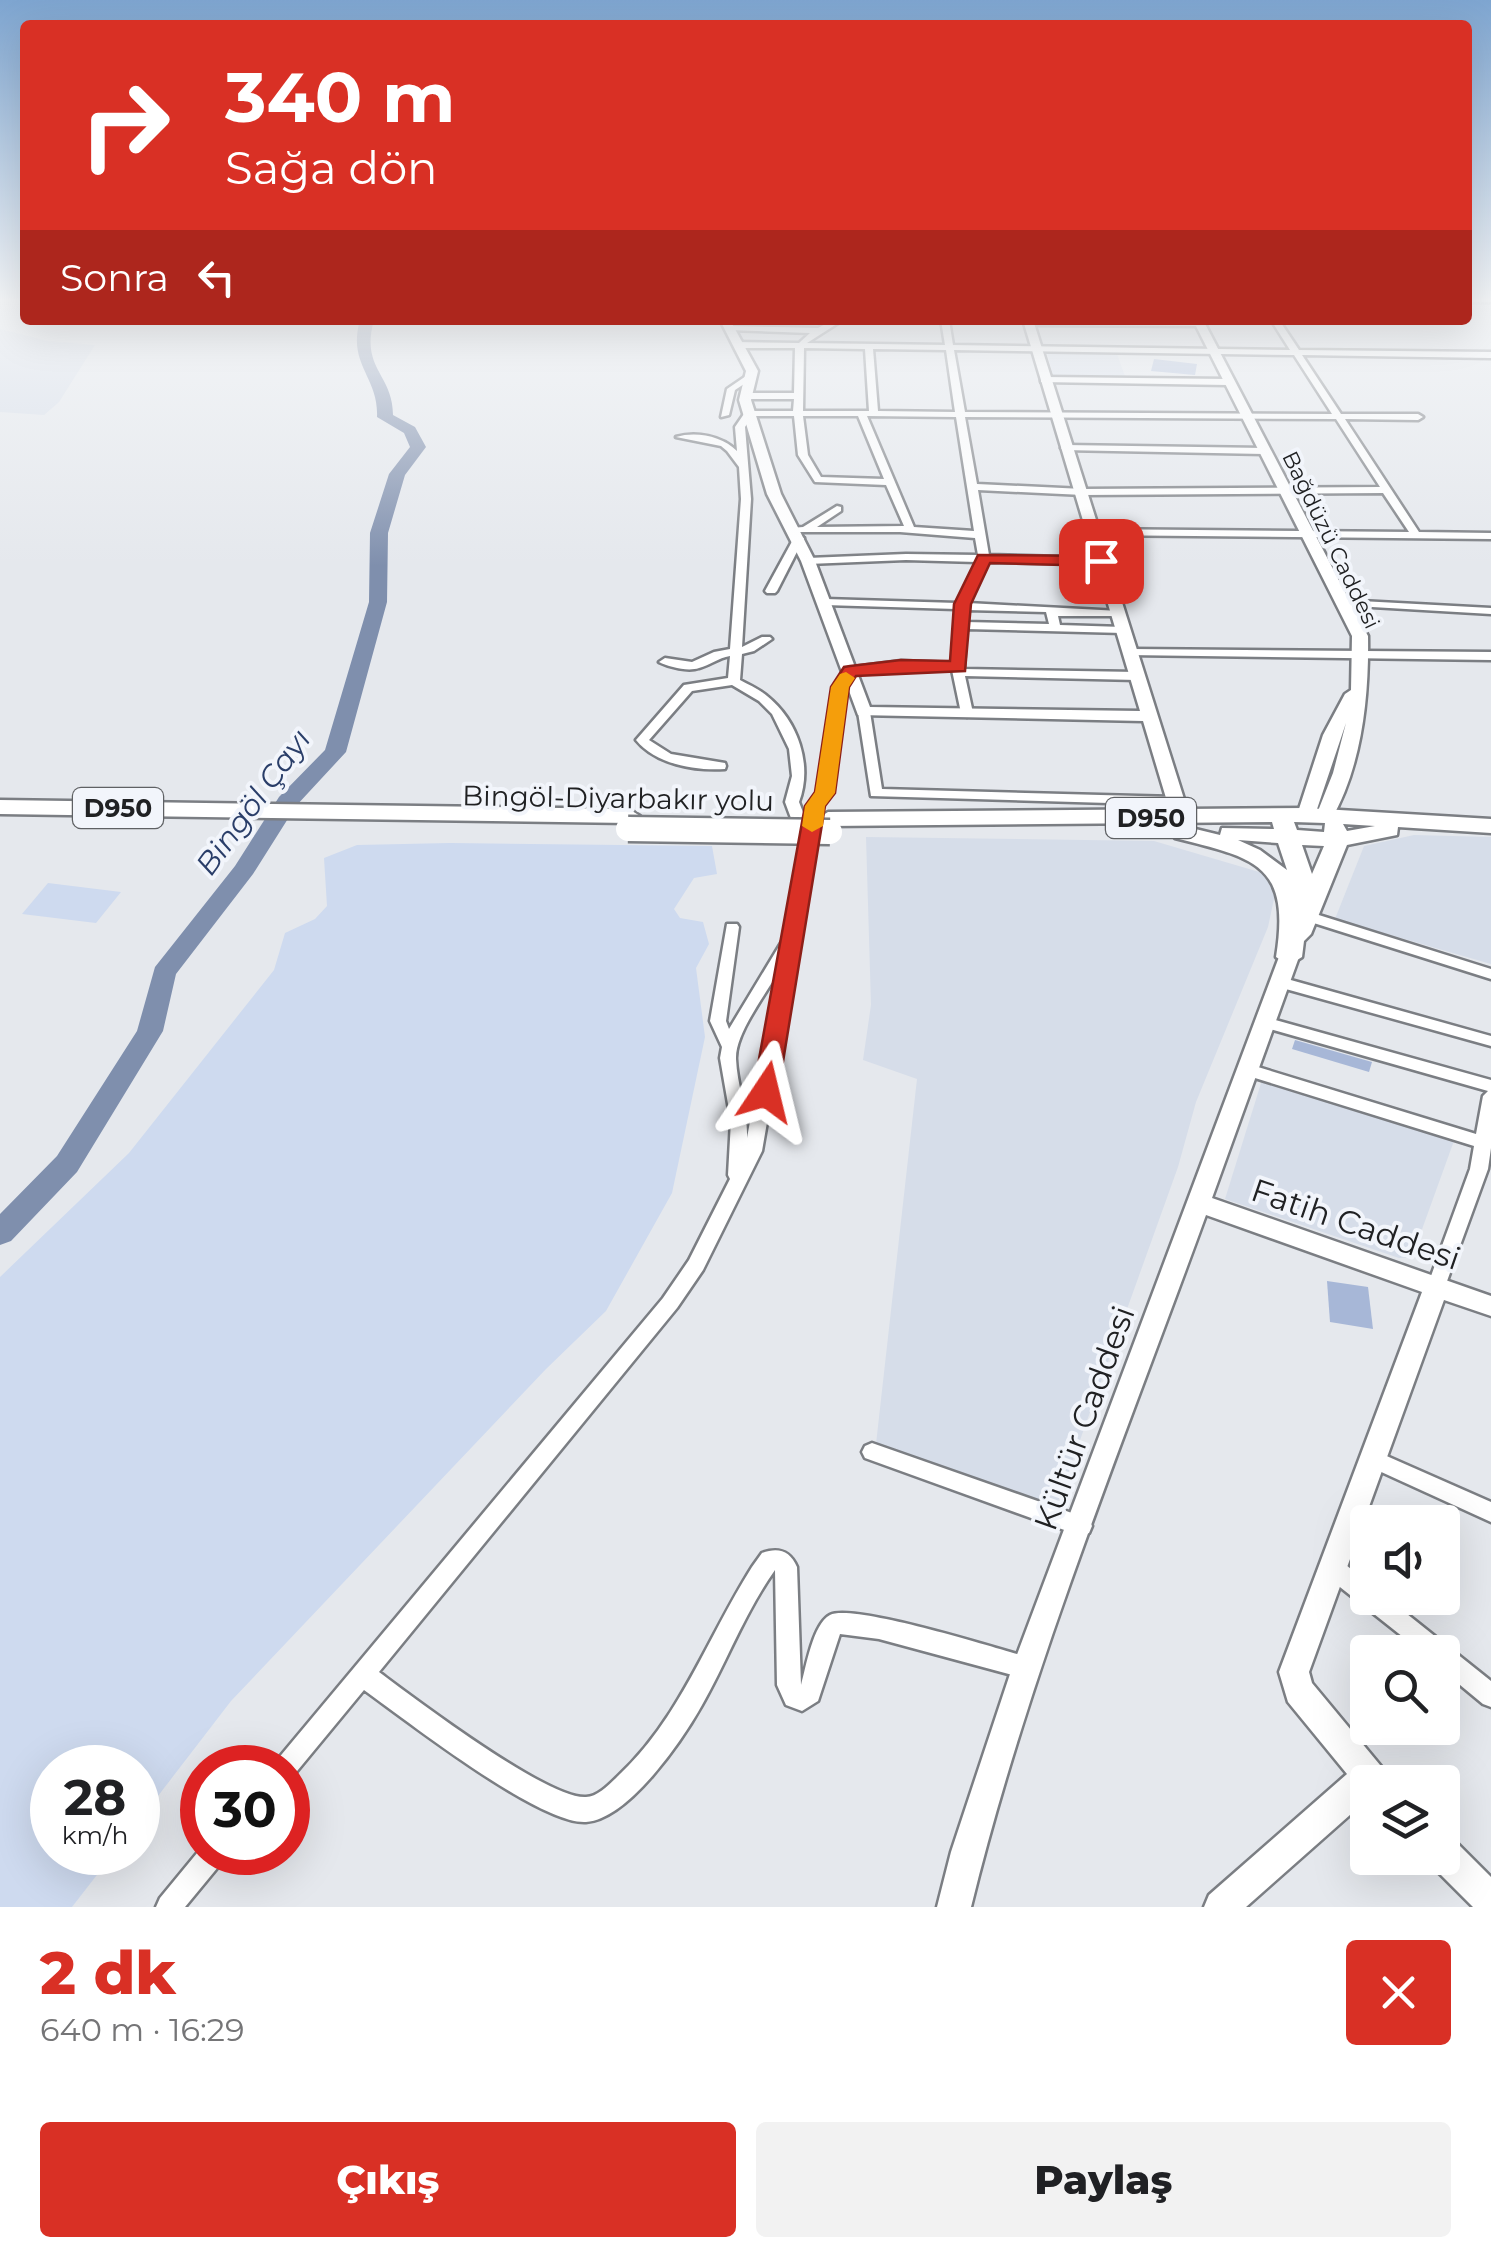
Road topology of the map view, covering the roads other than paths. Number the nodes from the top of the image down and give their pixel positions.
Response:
1 (732, 388) edge
2 (748, 388) edge
3 (798, 388) edge
4 (872, 388) edge
5 (958, 388) edge
6 (1047, 388) edge
7 (1231, 388) edge
8 (1318, 388) edge
9 (745, 396) junction
10 (798, 396) junction
11 (874, 412) junction
12 (962, 412) junction
13 (1055, 412) junction
14 (749, 413) junction
15 (798, 413) junction
16 (861, 413) junction
17 (724, 414) dead end
18 (1246, 415) junction
19 (1336, 416) junction
20 (1418, 417) dead end
21 (680, 438) dead end
22 (1066, 448) junction
23 (1264, 451) junction
24 (745, 473) junction
25 (890, 482) junction
26 (975, 487) junction
27 (1285, 490) junction
28 (1386, 490) junction
29 (1082, 492) junction
30 (837, 508) dead end
31 (876, 529) junction
32 (910, 529) junction
33 (1091, 532) junction
34 (800, 533) junction
35 (1307, 534) junction
36 (981, 535) junction
37 (1416, 535) junction
38 (1491, 536) edge
39 (882, 558) junction
40 (984, 558) junction
41 (808, 561) junction
42 (1101, 561) junction
43 (771, 592) dead end
44 (824, 602) junction
45 (1342, 603) junction
46 (962, 604) junction
47 (1491, 611) edge
48 (1052, 612) junction
49 (1120, 614) junction
50 (960, 626) junction
51 (1055, 628) junction
52 (1123, 630) junction
53 (766, 639) dead end
54 (735, 653) junction
55 (1132, 653) junction
56 (1361, 654) junction
57 (1491, 656) edge
58 (664, 662) dead end
59 (959, 669) junction
60 (850, 671) junction
61 (1137, 676) junction
62 (734, 681) junction
63 (864, 712) junction
64 (966, 712) junction
65 (1150, 716) junction
66 (720, 766) dead end
67 (0, 807) edge
68 (234, 815) junction
69 (1316, 815) junction
70 (1180, 817) junction
71 (0, 818) edge
72 (1283, 826) junction
73 (1482, 826) edge
74 (1338, 840) junction
75 (810, 850) junction
76 (1306, 916) junction
77 (732, 927) dead end
78 (793, 936) junction
79 (1284, 969) junction
80 (1491, 974) edge
81 (1265, 1022) junction
82 (1491, 1042) edge
83 (730, 1048) junction
84 (1248, 1070) junction
85 (1491, 1086) edge
86 (1491, 1096) edge
87 (1484, 1143) junction
88 (737, 1184) junction
89 (1199, 1203) junction
90 (1436, 1287) junction
91 (1491, 1306) edge
92 (872, 1452) dead end
93 (1374, 1459) junction
94 (1491, 1512) edge
95 (1081, 1526) junction
96 (1334, 1569) junction
97 (1350, 1582) edge
98 (1392, 1615) edge
99 (1417, 1635) edge
100 (1028, 1668) junction
101 (1460, 1670) edge
102 (362, 1674) junction
103 (1491, 1696) edge
104 (304, 1745) edge
105 (1359, 1765) edge
106 (1350, 1798) edge
107 (1460, 1870) edge
108 (195, 1875) edge
109 (1491, 1901) edge
110 (169, 1907) edge
111 (954, 1907) edge
112 (1221, 1907) edge

1 - 17 street
2 - 9 street
3 - 10 street
4 - 11 street
5 - 12 street
6 - 13 street
7 - 18 street, Bağdüzü Caddesi
8 - 19 street
9 - 10 street
9 - 14 street
10 - 15 street
11 - 12 street
11 - 16 street
12 - 13 street
12 - 26 street
13 - 18 street
13 - 22 street
14 - 15 street
14 - 24 street
14 - 34 street
15 - 16 street
15 - 25 street
16 - 25 street
18 - 19 street
18 - 23 street, Bağdüzü Caddesi
19 - 20 street
19 - 28 street
21 - 24 street
22 - 23 street
22 - 29 street
23 - 27 street, Bağdüzü Caddesi
24 - 54 street
25 - 32 street
26 - 29 street
26 - 36 street
27 - 28 street
27 - 29 street
27 - 35 street, Bağdüzü Caddesi
28 - 37 street
29 - 33 street
30 - 34 street
31 - 32 street
31 - 34 street
31 - 39 street
32 - 36 street
33 - 35 street
33 - 42 street
34 - 41 street
34 - 43 street
35 - 37 street
35 - 45 street, Bağdüzü Caddesi
36 - 40 street
37 - 38 street
39 - 40 street
39 - 41 street
40 - 42 street
40 - 46 street
41 - 44 street
42 - 49 street
44 - 46 street
44 - 60 street
45 - 47 street
45 - 56 street, Bağdüzü Caddesi
46 - 48 street
46 - 50 street
48 - 49 street
48 - 51 street
49 - 52 street
50 - 51 street
50 - 59 street
51 - 52 street
52 - 55 street
53 - 54 street
54 - 58 street
54 - 62 street
55 - 56 street
55 - 61 street
56 - 57 street
56 - 69 street, Bağdüzü Caddesi
59 - 60 street
59 - 61 street
59 - 64 street
60 - 63 street
60 - 75 street
61 - 65 street
62 - 66 street
62 - 75 street
63 - 64 street
63 - 70 street
64 - 65 street
65 - 70 street
67 - 68 main road, Bingöl-Diyarbakır yolu / D950
68 - 70 main road, Bingöl-Diyarbakır yolu / D950, bridge
68 - 71 main road, Bingöl-Diyarbakır yolu / D950
69 - 72 main road, Bingöl-Diyarbakır yolu / D950
69 - 73 main road, Bingöl-Diyarbakır yolu / D950
69 - 74 main road
70 - 72 main road, Bingöl-Diyarbakır yolu / D950
70 - 79 main road
72 - 74 main road, Bingöl-Diyarbakır yolu / D950
72 - 79 main road
73 - 74 main road, Bingöl-Diyarbakır yolu / D950
74 - 76 main road
75 - 78 street
76 - 79 main road
76 - 80 street
77 - 83 street
78 - 83 street
78 - 88 street
79 - 81 street, Kültür Caddesi
79 - 82 street
81 - 84 street, Kültür Caddesi
81 - 85 street
83 - 88 street
84 - 87 street
84 - 89 street, Kültür Caddesi
86 - 87 street
87 - 90 street
88 - 102 street
89 - 90 street, Fatih Caddesi
89 - 95 street, Kültür Caddesi
90 - 91 street, Fatih Caddesi
90 - 93 street
92 - 95 street
93 - 94 street
93 - 96 street
95 - 100 street, Kültür Caddesi
96 - 97 street
96 - 105 street
98 - 99 street
100 - 102 street
100 - 111 street, Kültür Caddesi
101 - 103 street
102 - 104 street
106 - 112 street
107 - 109 street
108 - 110 street

